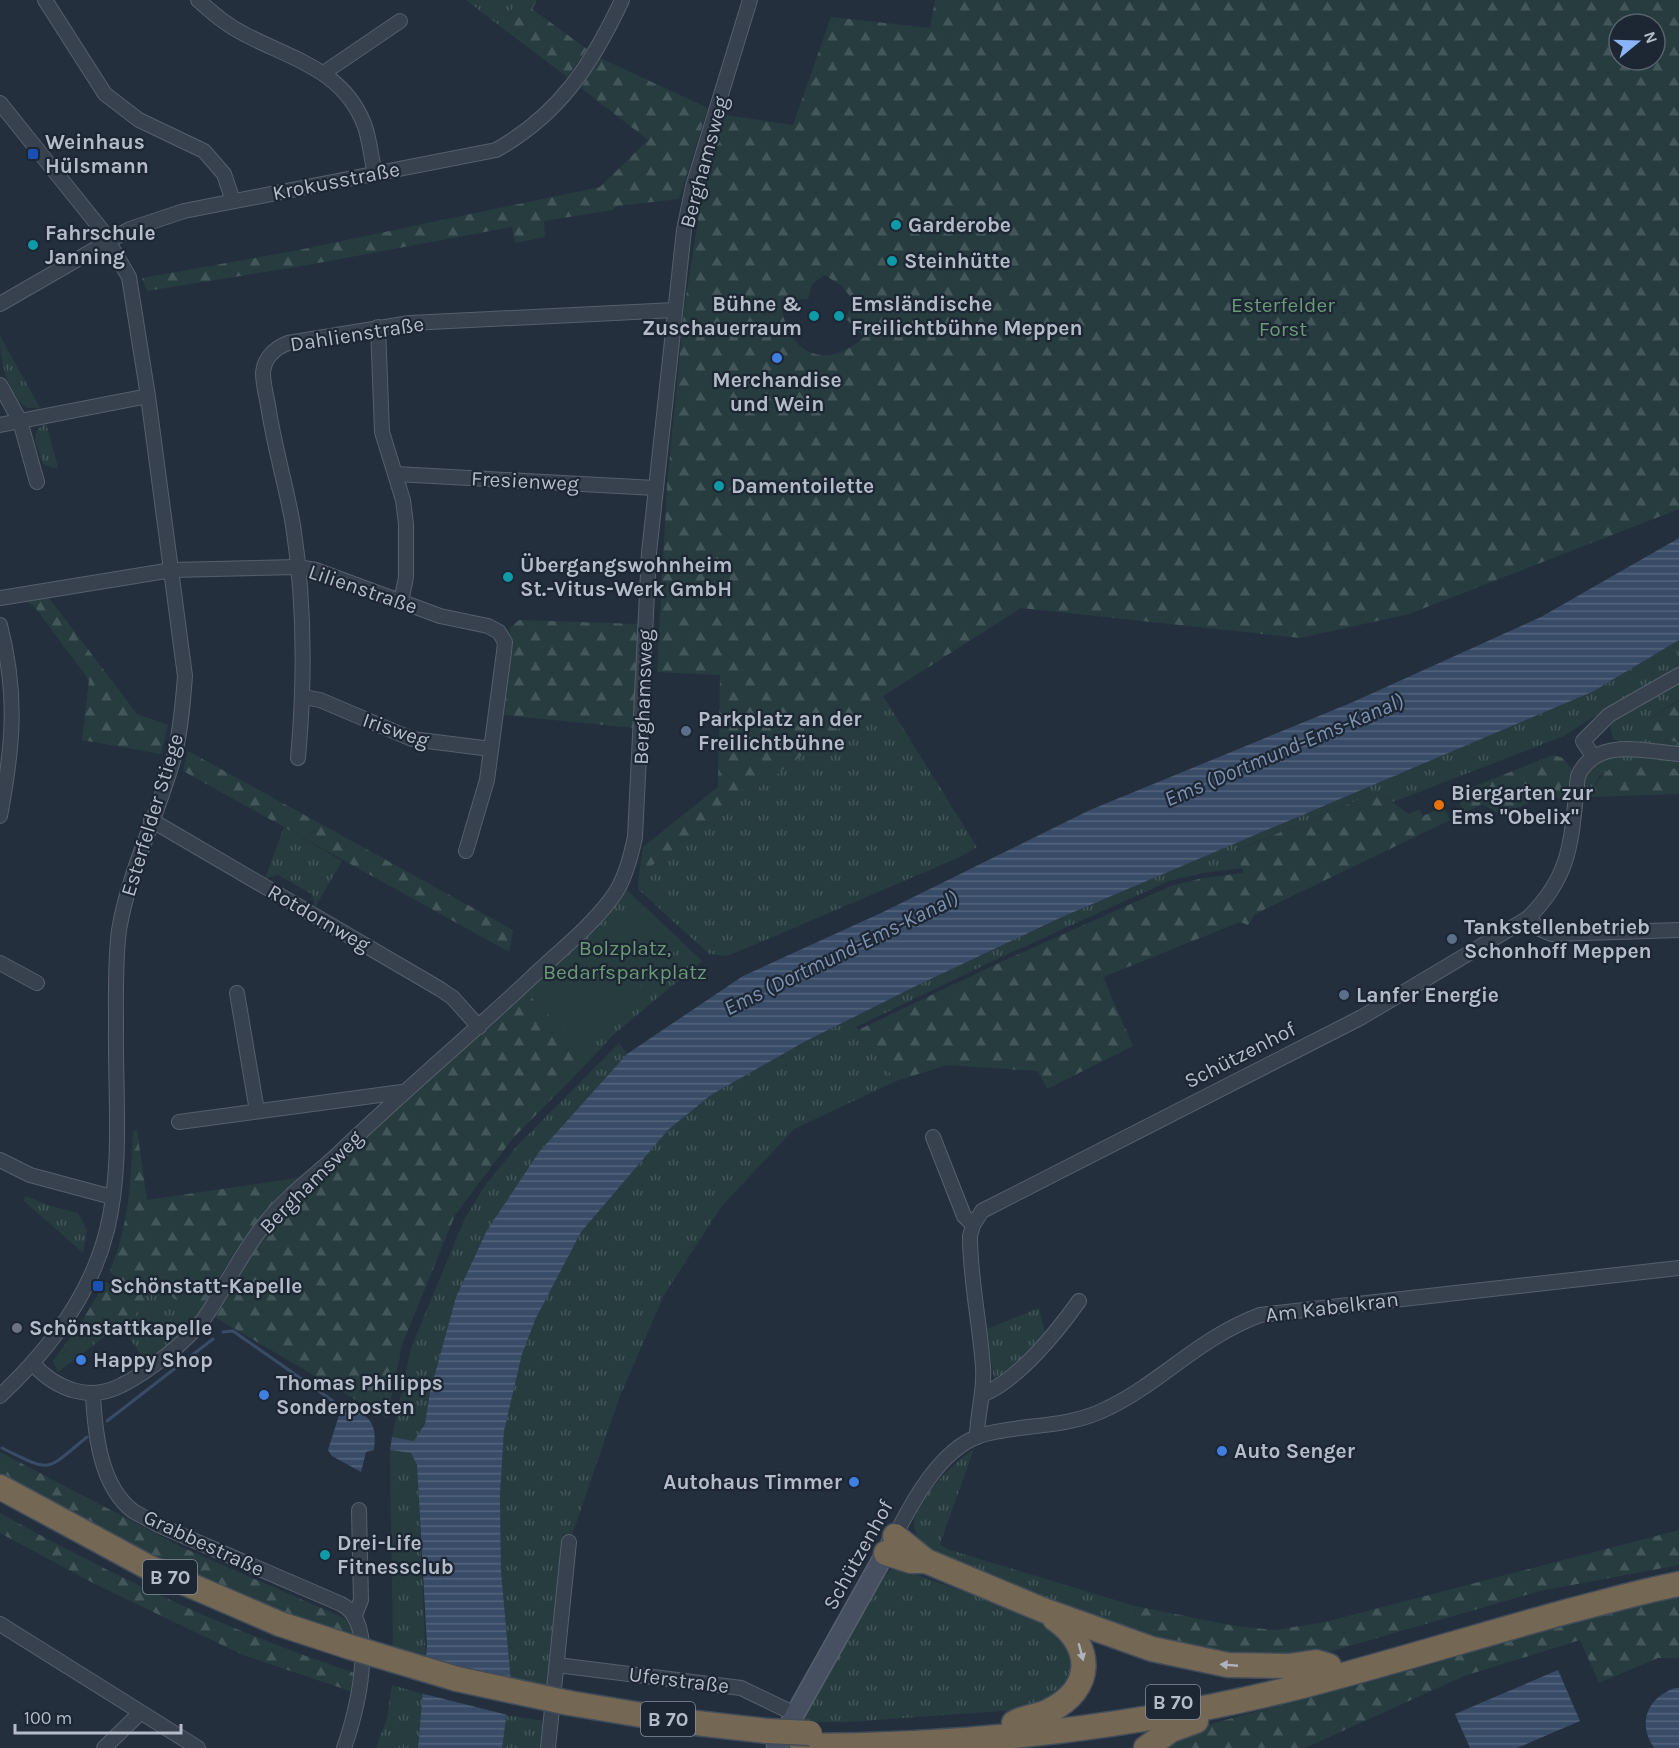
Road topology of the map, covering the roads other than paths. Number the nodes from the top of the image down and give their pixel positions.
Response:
1 (45, 0) edge
2 (622, 0) edge
3 (750, 0) edge
4 (202, 1) edge
5 (400, 21) dead end
6 (325, 72) junction
7 (0, 102) edge
8 (375, 174) junction
9 (233, 201) junction
10 (109, 240) junction
11 (0, 304) edge
12 (675, 310) junction
13 (378, 327) junction
14 (0, 385) edge
15 (148, 396) junction
16 (20, 421) junction
17 (0, 425) edge
18 (396, 474) junction
19 (37, 482) dead end
20 (654, 488) junction
21 (297, 567) junction
22 (172, 570) junction
23 (0, 598) edge
24 (401, 602) junction
25 (0, 625) edge
26 (1679, 675) edge
27 (304, 697) junction
28 (491, 749) junction
29 (1679, 754) edge
30 (1593, 756) junction
31 (298, 758) dead end
32 (0, 816) edge
33 (151, 820) junction
34 (466, 852) dead end
35 (1528, 918) junction
36 (1679, 930) edge
37 (0, 963) edge
38 (37, 983) dead end
39 (237, 993) dead end
40 (479, 1027) junction
41 (402, 1092) junction
42 (257, 1111) junction
43 (179, 1122) dead end
44 (933, 1137) dead end
45 (0, 1160) edge
46 (112, 1197) junction
47 (973, 1225) junction
48 (1679, 1268) edge
49 (1078, 1301) dead end
50 (33, 1364) junction
51 (984, 1394) junction
52 (93, 1395) junction
53 (0, 1396) edge
54 (977, 1437) junction
55 (0, 1487) edge
56 (0, 1502) edge
57 (359, 1510) dead end
58 (569, 1542) dead end
59 (890, 1544) junction
60 (1679, 1571) edge
61 (1679, 1584) edge
62 (1043, 1610) junction
63 (355, 1614) junction
64 (0, 1624) edge
65 (349, 1654) junction
66 (557, 1665) junction
67 (1329, 1666) junction
68 (1245, 1700) junction
69 (140, 1713) junction
70 (795, 1714) junction
71 (1014, 1723) junction
72 (806, 1740) junction
73 (768, 1741) edge
74 (933, 1746) edge
75 (104, 1748) edge
76 (198, 1748) edge
77 (344, 1748) edge
78 (548, 1748) edge
79 (1146, 1748) edge

1 - 9 street
2 - 8 street, Krokusstraße
3 - 12 street, Berghamsweg
4 - 6 street
5 - 6 street
6 - 8 street
7 - 10 street, Esterfelder Stiege
8 - 9 street, Krokusstraße
9 - 10 street, Krokusstraße
10 - 11 street, Krokusstraße
10 - 15 street, Esterfelder Stiege
12 - 13 street, Dahlienstraße
12 - 20 street, Berghamsweg
13 - 18 street
13 - 21 street, Dahlienstraße
14 - 16 street
15 - 16 street
15 - 22 street, Esterfelder Stiege
16 - 17 street
16 - 19 street
18 - 20 street, Fresienweg
18 - 24 street
20 - 40 street, Berghamsweg
21 - 22 street, Lilienstraße
21 - 24 street, Lilienstraße
21 - 27 street, Dahlienstraße
22 - 23 street, Lilienstraße
22 - 33 street, Esterfelder Stiege
24 - 28 street, Lilienstraße
25 - 32 street
26 - 30 street
27 - 28 street, Irisweg
27 - 31 street, Dahlienstraße
28 - 34 street, Lilienstraße
29 - 30 street
30 - 35 street, Schützenhof
33 - 40 street, Rotdornweg
33 - 46 street, Esterfelder Stiege
35 - 36 street
35 - 47 street, Schützenhof
37 - 38 street
39 - 42 street
40 - 41 street, Berghamsweg
41 - 42 street, Berghamsweg
41 - 52 street, Berghamsweg
42 - 43 street, Berghamsweg
44 - 47 street
45 - 46 street
46 - 50 street, Esterfelder Stiege
47 - 51 street
48 - 54 street, Am Kabelkran
49 - 51 street
50 - 52 street
50 - 53 street, Esterfelder Stiege
51 - 54 street
52 - 63 street, Grabbestraße
54 - 59 street, Schützenhof
55 - 65 highway, B 70
56 - 65 highway, B 70
57 - 63 street
58 - 66 street
59 - 62 highway
59 - 70 street, Schützenhof
60 - 67 highway, B 70
61 - 68 highway, B 70
67 -> 62 highway
62 -> 71 highway
63 - 77 street
64 - 69 street
65 - 73 highway, B 70
66 - 70 street, Uferstraße
66 - 78 street
67 - 71 highway, B 70
68 - 74 highway, B 70
68 - 79 highway
69 - 75 street
69 - 76 street
70 - 73 street, Schützenhof
71 - 72 highway, B 70
72 - 73 highway, B 70
72 - 74 highway, B 70

